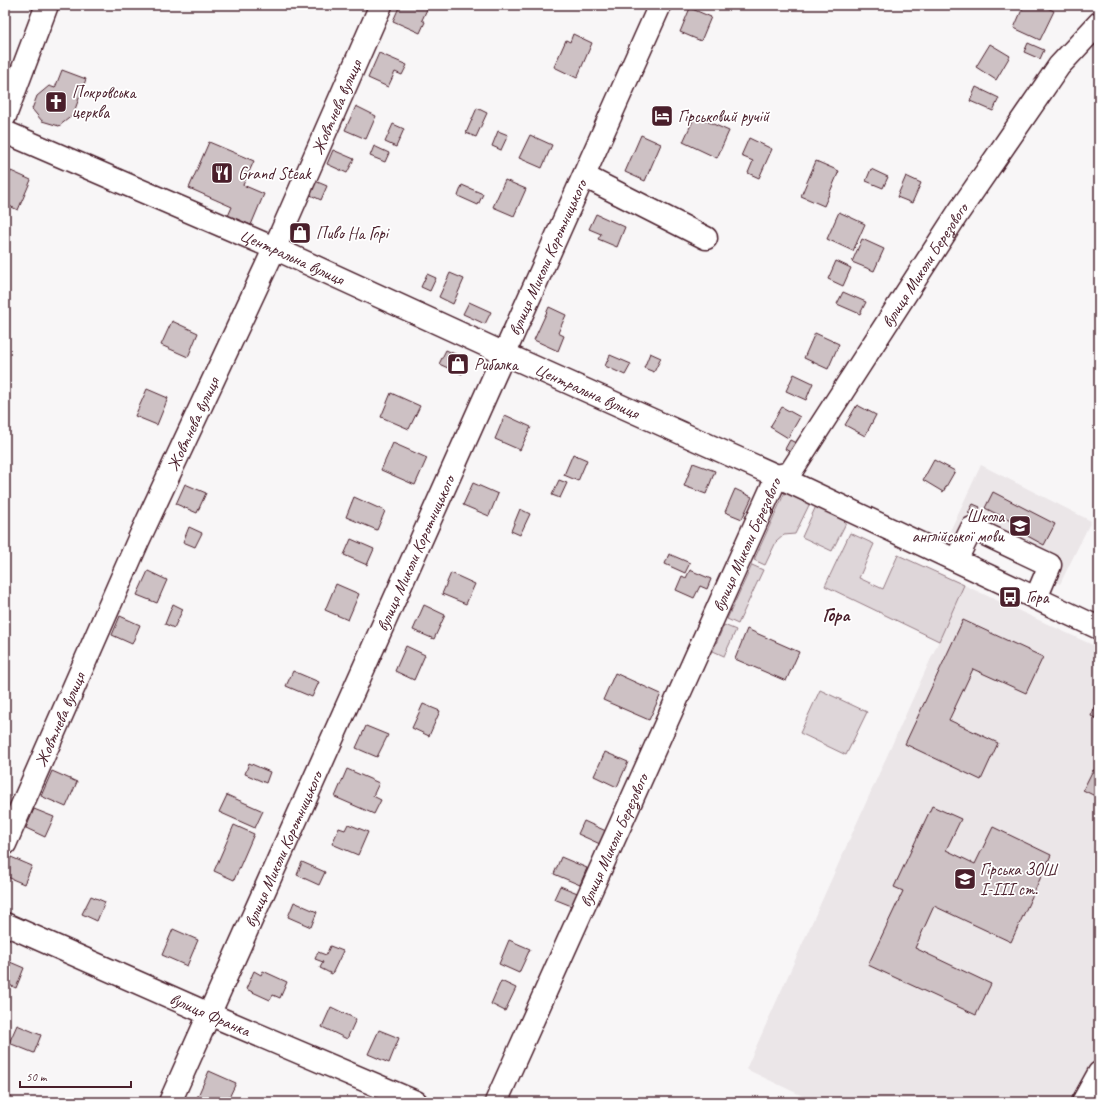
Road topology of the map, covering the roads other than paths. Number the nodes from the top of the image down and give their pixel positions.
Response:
1 (47, 5) edge
2 (381, 5) edge
3 (660, 5) edge
4 (1099, 23) edge
5 (5, 116) edge
6 (5, 132) edge
7 (584, 176) junction
8 (706, 238) dead end
9 (274, 248) junction
10 (505, 354) junction
11 (777, 476) junction
12 (956, 560) junction
13 (1036, 598) junction
14 (1099, 628) edge
15 (5, 844) edge
16 (5, 924) edge
17 (209, 1014) junction
18 (1099, 1073) edge
19 (170, 1102) edge
20 (416, 1102) edge
21 (496, 1102) edge
22 (1083, 1102) edge

1 - 5 street
2 - 9 street, Жовтнева вулиця
3 - 7 street, вулиця Миколи Коротницького
4 - 11 street, вулиця Миколи Березового
6 - 9 street, Центральна вулиця
7 - 8 street
7 - 10 street, вулиця Миколи Коротницького
9 - 10 street, Центральна вулиця
9 - 15 street, Жовтнева вулиця
10 - 11 street, Центральна вулиця
10 - 17 street, вулиця Миколи Коротницького
11 - 12 street, Центральна вулиця
11 - 21 street, вулиця Миколи Березового
12 - 13 street, Центральна вулиця
12 - 13 street
13 - 14 street, Центральна вулиця
16 - 17 street, вулиця Франка
17 - 19 street, вулиця Миколи Коротницького
17 - 20 street, вулиця Франка
18 - 22 street

